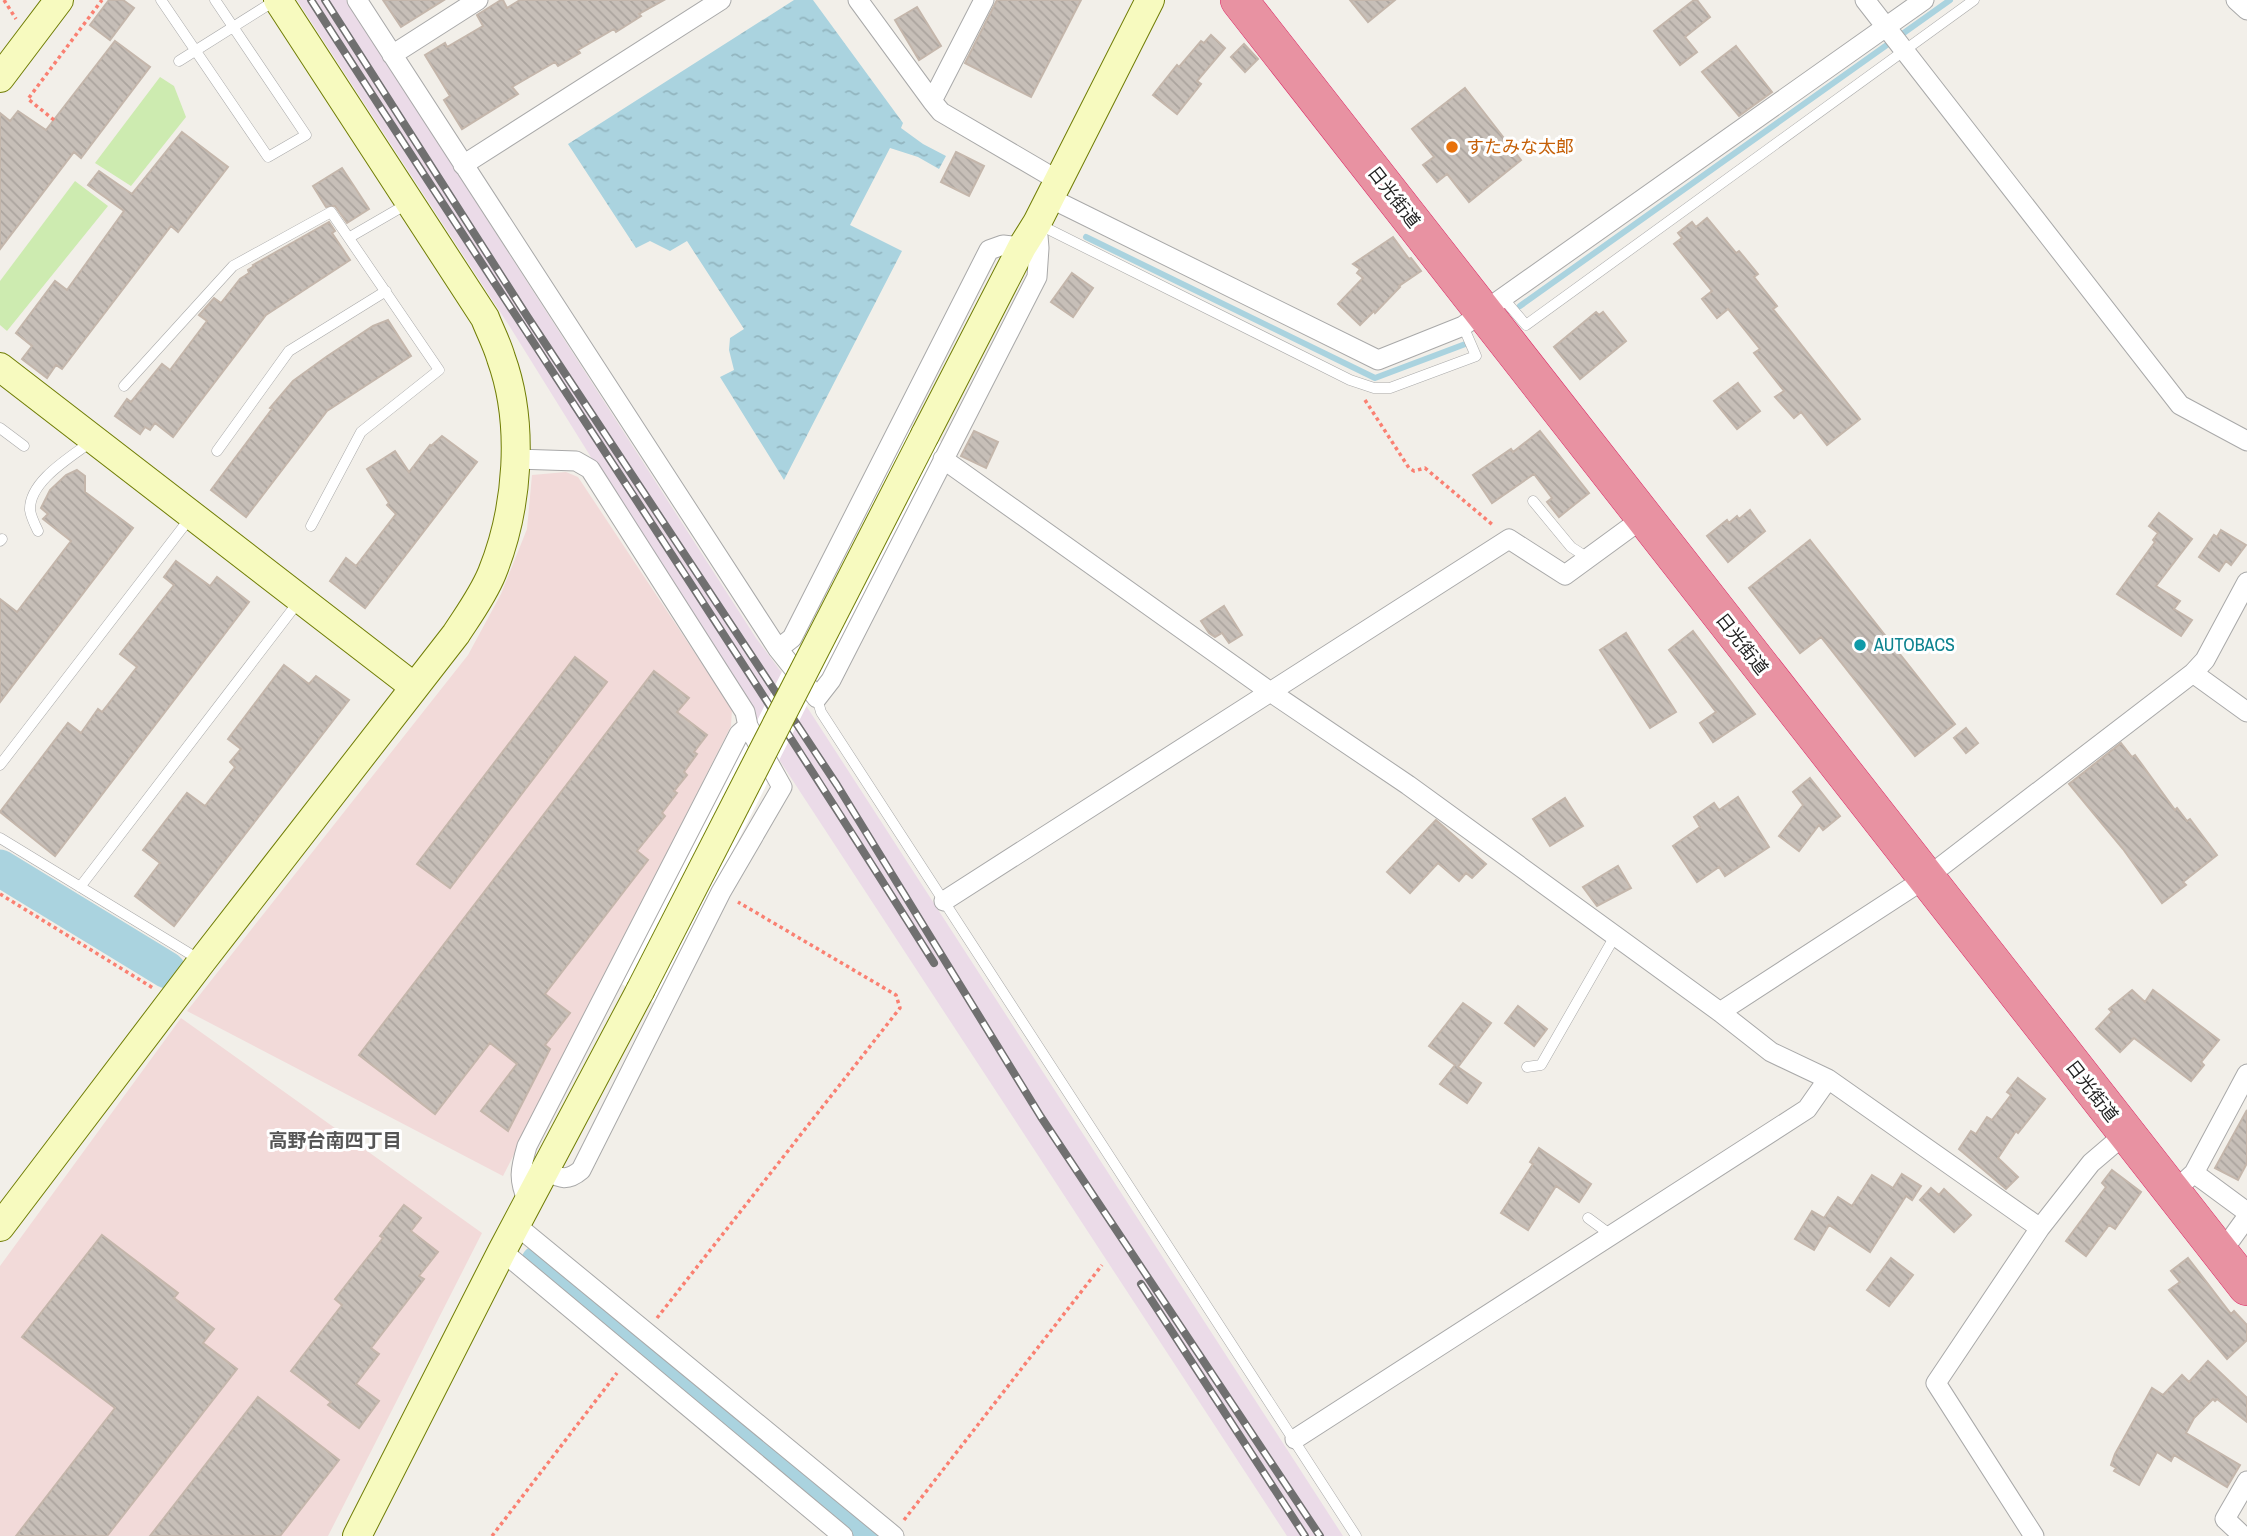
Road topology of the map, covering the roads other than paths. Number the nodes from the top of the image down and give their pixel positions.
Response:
1 (60, 0) edge
2 (161, 0) edge
3 (215, 0) edge
4 (278, 0) edge
5 (357, 0) edge
6 (478, 0) edge
7 (722, 0) edge
8 (858, 0) edge
9 (984, 0) edge
10 (1150, 0) edge
11 (1239, 0) edge
12 (1865, 0) edge
13 (1924, 0) edge
14 (1975, 0) edge
15 (2236, 0) edge
16 (2247, 9) edge
17 (1886, 27) junction
18 (233, 28) junction
19 (1904, 50) junction
20 (196, 51) junction
21 (392, 55) junction
22 (179, 61) dead end
23 (0, 78) edge
24 (932, 102) junction
25 (463, 164) junction
26 (1054, 190) junction
27 (410, 202) junction
28 (1037, 223) junction
29 (351, 237) junction
30 (1022, 247) junction
31 (386, 291) junction
32 (1483, 312) junction
33 (0, 367) edge
34 (124, 386) dead end
35 (0, 428) edge
36 (94, 439) junction
37 (2247, 441) edge
38 (24, 446) dead end
39 (217, 451) dead end
40 (517, 459) junction
41 (943, 459) junction
42 (1533, 501) dead end
43 (192, 515) junction
44 (1643, 518) junction
45 (311, 526) dead end
46 (38, 531) dead end
47 (1588, 558) junction
48 (2247, 582) edge
49 (301, 599) junction
50 (778, 649) junction
51 (2193, 673) junction
52 (413, 686) junction
53 (1269, 691) junction
54 (817, 698) junction
55 (2247, 712) edge
56 (748, 726) junction
57 (0, 765) edge
58 (0, 838) edge
59 (1926, 878) junction
60 (80, 887) junction
61 (944, 901) junction
62 (1615, 936) junction
63 (202, 961) junction
64 (1720, 1012) junction
65 (1527, 1067) dead end
66 (2247, 1074) edge
67 (1828, 1079) junction
68 (2125, 1134) junction
69 (545, 1171) junction
70 (2183, 1183) junction
71 (2247, 1212) edge
72 (522, 1214) junction
73 (2247, 1217) edge
74 (1588, 1218) dead end
75 (0, 1227) edge
76 (2040, 1228) junction
77 (1611, 1234) junction
78 (502, 1251) junction
79 (2221, 1253) junction
80 (2247, 1287) edge
81 (1295, 1440) junction
82 (2247, 1481) edge
83 (357, 1536) edge
84 (843, 1536) edge
85 (893, 1536) edge
86 (1356, 1536) edge
87 (2034, 1536) edge
88 (2243, 1536) edge

1 - 23 street
2 - 20 lane
3 - 18 lane
4 - 18 lane
4 - 27 street
5 - 21 street
6 - 21 street
7 - 25 street
8 - 24 street
9 - 24 street
10 - 26 street
11 - 32 highway, 日光街道
12 - 17 street
13 - 17 street
14 - 19 lane
15 - 16 street
17 - 19 street
17 - 32 street
18 - 20 lane
18 - 20 lane
19 - 32 lane
19 - 37 street
20 - 22 lane
21 - 25 street
24 - 26 street
25 - 50 street
26 - 28 street
26 - 32 street
27 - 29 lane
27 - 40 street
28 - 30 street
28 - 32 lane
28 - 41 street
29 - 31 lane
29 - 34 lane
30 - 50 street
30 - 69 street, bridge
31 - 39 lane
31 - 45 lane
32 - 44 highway, 日光街道
33 - 36 street
35 - 38 lane
36 - 43 street
36 - 46 lane
40 - 52 street
40 - 56 street
41 - 53 street
41 - 54 street
42 - 47 lane
43 - 49 street
43 - 57 lane
44 - 47 street
44 - 59 highway, 日光街道
47 - 53 street
48 - 51 street
49 - 52 street
49 - 60 lane
50 - 54 street
51 - 55 street
51 - 59 street
52 - 63 street
53 - 61 street
53 - 62 street
54 - 61 lane
56 - 69 street
56 - 72 street
58 - 60 lane
59 - 64 street
59 - 68 highway, 日光街道
60 - 63 lane
61 - 81 lane
62 - 64 street
62 - 65 lane
63 - 75 street
64 - 67 street
66 - 70 street
67 - 76 street
67 - 77 street
68 - 70 highway, 日光街道
68 - 76 street
69 - 72 street
70 - 71 street
70 - 79 highway, 日光街道
72 - 78 street
72 - 85 street
73 - 79 street
74 - 77 lane
76 - 87 street
77 - 81 street
78 - 83 street
78 - 84 street
79 - 80 highway, 日光街道
81 - 86 lane
82 - 88 street

